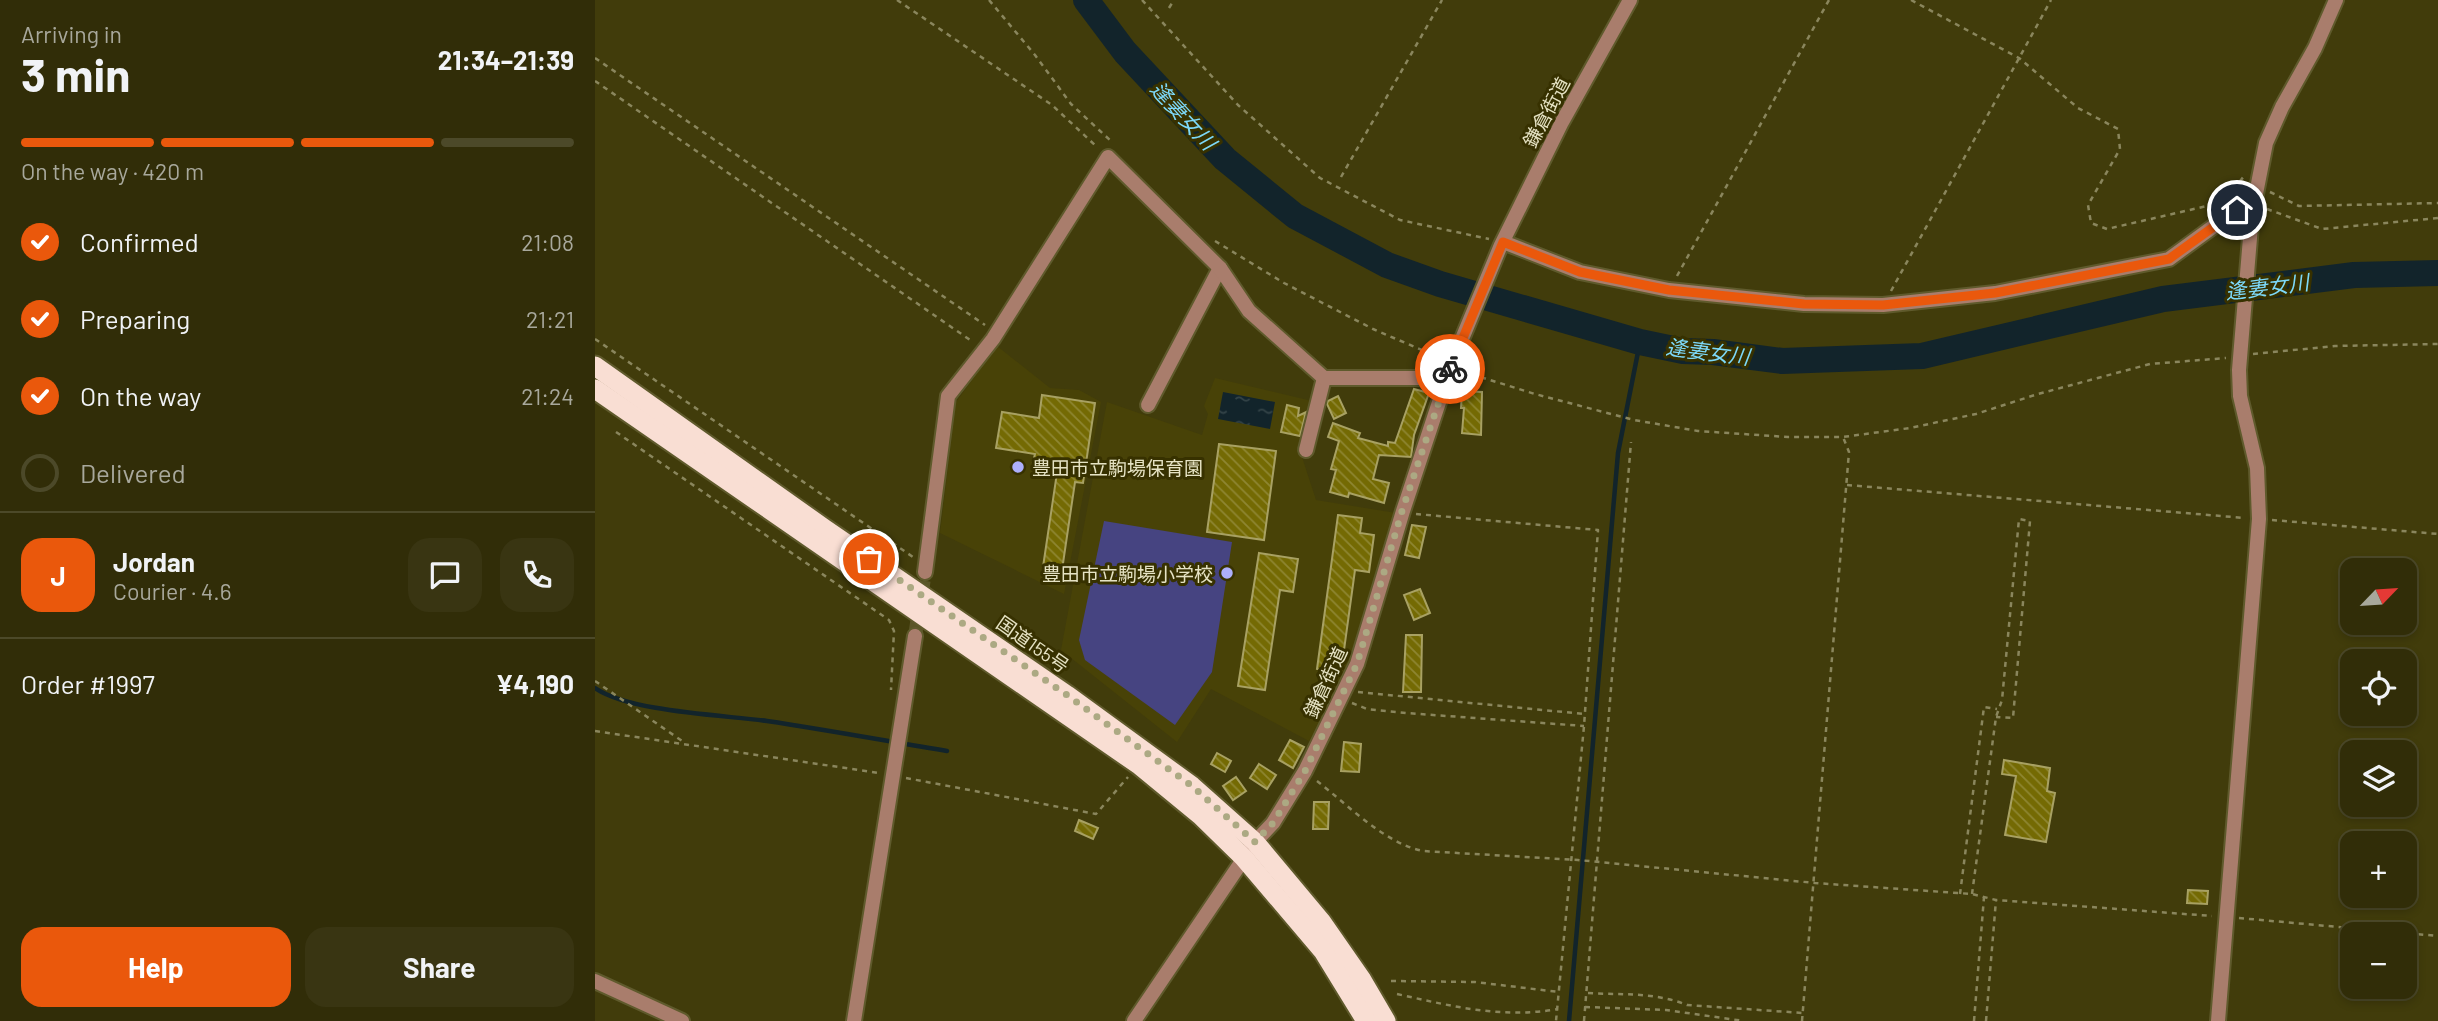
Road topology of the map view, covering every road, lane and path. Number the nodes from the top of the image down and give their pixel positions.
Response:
1 (897, 0) edge
2 (989, 0) edge
3 (1142, 0) edge
4 (1174, 0) edge
5 (1442, 0) edge
6 (1630, 0) edge
7 (1829, 0) edge
8 (1911, 0) edge
9 (2051, 0) edge
10 (2336, 0) edge
11 (1169, 8) dead end
12 (595, 58) edge
13 (2019, 58) junction
14 (595, 81) edge
15 (1114, 154) junction
16 (2248, 170) dead end
17 (1341, 177) dead end
18 (2268, 191) dead end
19 (2438, 203) edge
20 (2252, 211) junction
21 (2438, 218) edge
22 (1206, 236) dead end
23 (1502, 243) junction
24 (1220, 268) junction
25 (1669, 290) junction
26 (1883, 305) junction
27 (595, 339) edge
28 (990, 342) junction
29 (2438, 344) edge
30 (2239, 357) junction
31 (1453, 361) junction
32 (595, 366) edge
33 (1324, 378) junction
34 (1447, 378) junction
35 (595, 389) edge
36 (1148, 405) dead end
37 (616, 432) dead end
38 (1843, 437) junction
39 (1631, 442) dead end
40 (1306, 450) dead end
41 (1847, 485) junction
42 (1402, 511) junction
43 (2259, 519) junction
44 (2438, 534) edge
45 (925, 569) joint
46 (915, 636) tunnel mouth
47 (595, 681) edge
48 (1342, 693) junction
49 (891, 695) dead end
50 (1997, 709) junction
51 (1584, 715) junction
52 (1996, 717) junction
53 (1584, 726) junction
54 (595, 730) edge
55 (688, 745) junction
56 (1139, 765) junction
57 (1305, 771) junction
58 (893, 775) junction
59 (1249, 850) junction
60 (1572, 861) junction
61 (1598, 862) junction
62 (1815, 883) junction
63 (1960, 894) junction
64 (1972, 894) junction
65 (1984, 897) junction
66 (1996, 900) junction
67 (2227, 917) junction
68 (2438, 936) edge
69 (595, 981) edge
70 (1391, 981) dead end
71 (1559, 992) junction
72 (1588, 992) junction
73 (1397, 994) dead end
74 (1585, 1006) junction
75 (1557, 1009) junction
76 (1803, 1013) junction
77 (682, 1021) edge
78 (854, 1021) edge
79 (1134, 1021) edge
80 (1366, 1021) edge
81 (1386, 1021) edge
82 (1556, 1021) edge
83 (1584, 1021) edge
84 (1744, 1021) edge
85 (1802, 1021) edge
86 (1974, 1021) edge
87 (1986, 1021) edge
88 (2218, 1021) edge

1 - 15 path
2 - 15 path
3 - 23 path
4 - 11 path
5 - 17 path
6 - 23 street, 鎌倉街道
7 - 25 path
8 - 13 path
9 - 13 path
10 - 20 street
12 - 28 path
13 - 16 path
13 - 26 path
14 - 28 path
15 - 24 street
15 - 28 street
18 - 19 path
20 - 21 path
20 - 26 street
20 - 30 street
22 - 31 path
23 - 25 street
23 - 31 street, 鎌倉街道
24 - 33 street
24 - 36 street
25 - 26 street
27 - 45 path
28 - 45 street
29 - 30 path
30 - 38 path
30 - 43 street
31 - 34 street, 鎌倉街道
31 - 38 path
32 - 59 highway, 国道155号
33 - 34 street
33 - 40 street
34 - 42 street, 鎌倉街道
35 - 56 highway, 国道155号
37 - 49 path
38 - 41 path
39 - 61 path
41 - 43 path
41 - 62 path
42 - 48 street, 鎌倉街道
42 - 51 path
43 - 44 path
43 - 67 street
46 - 58 street
47 - 55 path
48 - 51 path
48 - 53 path
48 - 57 street, 鎌倉街道
50 - 52 path
50 - 52 path
50 - 63 path
51 - 53 path
52 - 64 path
53 - 60 path
54 - 55 path
55 - 58 path
56 - 58 path
56 - 59 highway, 国道155号
57 - 59 street, 鎌倉街道
57 - 60 path
58 - 78 street
59 - 79 street, 鎌倉街道
59 - 80 highway, 国道155号
59 - 81 highway, 国道155号
60 - 61 path
60 - 71 path
61 - 62 path
61 - 72 path
62 - 63 path
62 - 76 path
63 - 64 path
64 - 65 path
65 - 66 path
65 - 86 path
66 - 67 path
66 - 87 path
67 - 68 path
67 - 88 street
69 - 77 street
70 - 71 path
71 - 75 path
72 - 74 path
72 - 76 path
73 - 75 path
74 - 83 path
74 - 84 path
75 - 82 path
76 - 85 path

